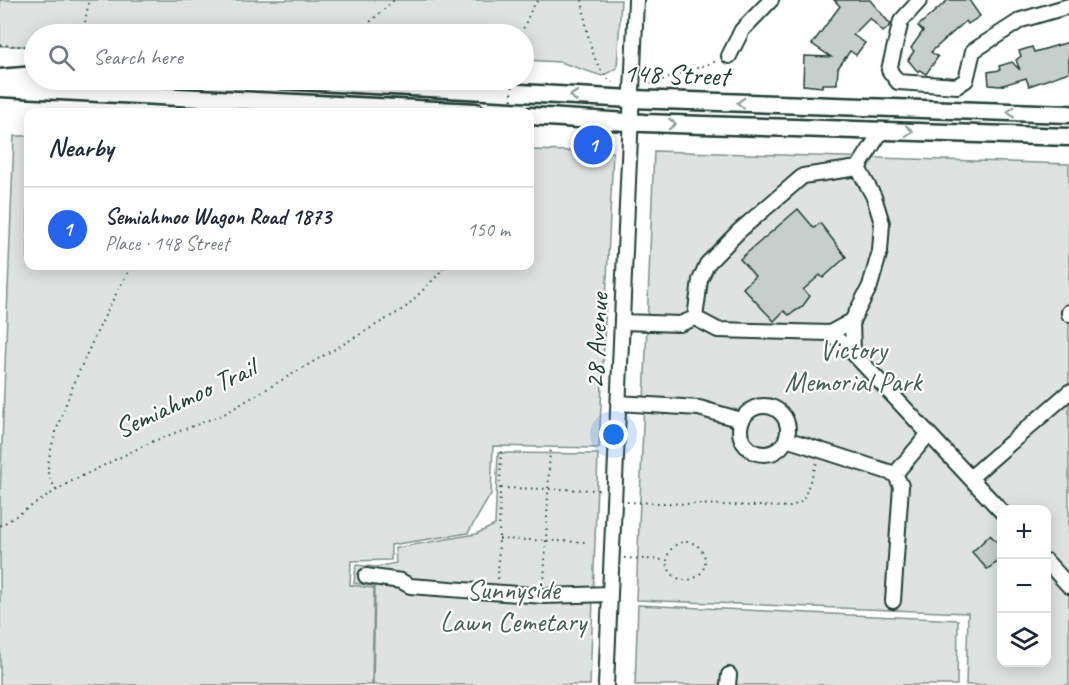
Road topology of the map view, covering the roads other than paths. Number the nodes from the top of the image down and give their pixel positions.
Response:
1 (636, 0) edge
2 (771, 0) edge
3 (920, 0) edge
4 (1069, 6) edge
5 (729, 56) road end
6 (24, 76) edge
7 (0, 78) edge
8 (0, 88) edge
9 (24, 89) edge
10 (40, 90) edge
11 (465, 90) edge
12 (632, 99) junction
13 (397, 108) edge
14 (1069, 114) edge
15 (534, 116) edge
16 (632, 122) junction
17 (882, 130) junction
18 (1069, 137) edge
19 (858, 168) junction
20 (695, 318) junction
21 (852, 321) junction
22 (623, 322) junction
23 (830, 333) junction
24 (853, 353) junction
25 (1069, 392) edge
26 (618, 403) junction
27 (741, 420) junction
28 (928, 435) junction
29 (786, 439) junction
30 (895, 474) junction
31 (970, 478) junction
32 (997, 507) edge
33 (1051, 566) edge
34 (366, 576) dead end
35 (1069, 586) edge
36 (610, 594) junction
37 (893, 601) dead end
38 (606, 685) edge

1 - 12 street, 28 Avenue
2 - 5 street
3 - 4 street
6 - 7 main road
8 - 9 main road
10 - 13 main road
12 -> 11 main road, 148 Street
14 -> 12 main road, 148 Street
12 - 16 street, 28 Avenue
15 - 16 main road, 148 Street
16 -> 17 main road, 148 Street
16 - 22 street, 28 Avenue
17 -> 18 main road, 148 Street
17 - 19 street
19 - 20 street
19 - 21 street
20 - 22 street
20 - 23 street
21 - 23 street
21 - 24 street
22 - 26 street, 28 Avenue
23 - 24 street
24 - 28 street
25 - 31 street
26 - 27 street
26 - 36 street, 28 Avenue
27 - 29 street
27 - 29 street
28 - 30 street
28 - 31 street
29 - 30 street
30 - 37 street
31 - 32 street
33 - 35 street
34 - 36 street
36 - 38 street, 28 Avenue

